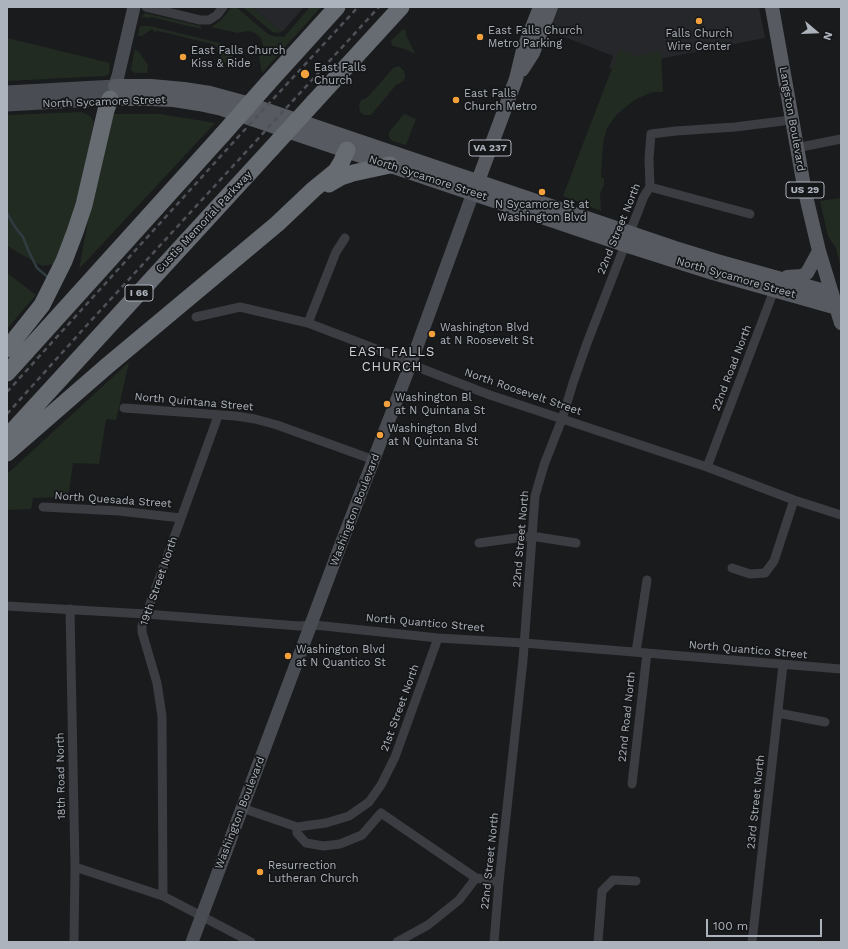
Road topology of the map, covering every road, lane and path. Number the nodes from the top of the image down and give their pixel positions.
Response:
1 (134, 7) edge
2 (146, 7) edge
3 (223, 7) edge
4 (337, 7) edge
5 (401, 7) edge
6 (540, 7) edge
7 (551, 7) edge
8 (772, 7) edge
9 (516, 79) junction
10 (7, 92) edge
11 (112, 93) junction
12 (7, 105) edge
13 (791, 120) junction
14 (841, 139) edge
15 (350, 145) junction
16 (796, 148) junction
17 (390, 165) junction
18 (475, 187) junction
19 (650, 187) junction
20 (293, 210) junction
21 (750, 214) dead end
22 (345, 238) dead end
23 (627, 239) junction
24 (819, 252) junction
25 (777, 284) junction
26 (838, 301) edge
27 (196, 317) dead end
28 (841, 323) edge
29 (308, 324) junction
30 (7, 349) edge
31 (411, 363) junction
32 (7, 372) edge
33 (124, 408) dead end
34 (218, 416) junction
35 (562, 419) junction
36 (7, 437) edge
37 (7, 452) edge
38 (374, 460) junction
39 (707, 467) junction
40 (794, 500) junction
41 (43, 507) dead end
42 (841, 514) edge
43 (181, 518) junction
44 (531, 536) junction
45 (478, 543) dead end
46 (576, 543) dead end
47 (732, 568) dead end
48 (646, 580) dead end
49 (7, 606) edge
50 (70, 609) junction
51 (146, 614) junction
52 (311, 625) junction
53 (438, 638) junction
54 (524, 643) junction
55 (636, 652) junction
56 (647, 652) junction
57 (783, 665) junction
58 (841, 669) edge
59 (778, 713) junction
60 (825, 722) dead end
61 (632, 784) dead end
62 (242, 808) junction
63 (297, 827) junction
64 (75, 867) junction
65 (476, 878) junction
66 (636, 881) dead end
67 (499, 882) junction
68 (163, 896) junction
69 (201, 917) junction
70 (74, 942) edge
71 (192, 942) edge
72 (251, 942) edge
73 (397, 942) edge
74 (494, 942) edge
75 (598, 942) edge
76 (752, 942) edge

1 - 11 main road
2 - 3 street
4 - 32 highway, bridge
5 - 36 highway, Custis Memorial Parkway / I 66, bridge
6 - 9 main road, Washington Boulevard / VA 237
7 - 9 main road, Washington Boulevard / VA 237
8 - 13 main road, Langston Boulevard / US 29
9 - 18 main road, Washington Boulevard / VA 237
10 - 11 main road, North Sycamore Street
11 - 12 main road, North Sycamore Street
11 - 15 main road, North Sycamore Street
11 - 30 highway
13 - 16 main road, Langston Boulevard / US 29
13 - 19 street, 22nd Street North
14 - 16 street
15 - 17 main road, North Sycamore Street
15 - 18 main road, North Sycamore Street
15 - 20 highway
16 - 24 main road, Langston Boulevard / US 29
17 - 18 main road, North Sycamore Street
17 - 20 highway
18 - 23 main road, North Sycamore Street
18 - 31 main road, Washington Boulevard / VA 237
19 - 21 street
19 - 23 street, 22nd Street North
20 - 37 highway
22 - 29 street
23 - 25 main road, North Sycamore Street
23 - 35 street, 22nd Street North
24 - 25 main road
24 - 26 main road, Langston Boulevard / US 29
25 - 26 main road, North Sycamore Street
25 - 39 street, 22nd Road North
26 - 28 main road, Langston Boulevard / US 29
27 - 29 street, North Roosevelt Street
29 - 31 street, North Roosevelt Street
31 - 35 street, North Roosevelt Street
31 - 38 main road, Washington Boulevard / VA 237
33 - 34 street, North Quintana Street
34 - 38 street, North Quintana Street
34 - 43 street, 19th Street North
35 - 39 street, North Roosevelt Street
35 - 44 street, 22nd Street North
38 - 52 main road, Washington Boulevard / VA 237
39 - 40 street, North Roosevelt Street
40 - 42 street, North Roosevelt Street
40 - 47 street
41 - 43 street, North Quesada Street
43 - 51 street, 19th Street North
44 - 45 street
44 - 46 street
44 - 54 street, 22nd Street North
48 - 55 street
49 - 50 street, North Quantico Street
50 - 51 street, North Quantico Street
50 - 64 street, 18th Road North
51 - 52 street, North Quantico Street
51 - 68 street, 19th Street North
52 - 53 street, North Quantico Street
52 - 62 main road, Washington Boulevard / VA 237
53 - 54 street, North Quantico Street
53 - 63 street, 21st Street North
54 - 55 street, North Quantico Street
54 - 67 street, 22nd Street North
55 - 56 street, North Quantico Street
56 - 57 street, North Quantico Street
56 - 61 street, 22nd Road North
57 - 58 street, North Quantico Street
57 - 59 street, 23rd Street North
59 - 60 street
59 - 76 street, 23rd Street North
62 - 63 street
62 - 69 main road, Washington Boulevard / VA 237
63 - 65 street
64 - 68 street
64 - 70 street, 18th Road North
65 - 67 street
65 - 73 street
66 - 75 street
67 - 74 street, 22nd Street North
68 - 69 street
69 - 71 main road, Washington Boulevard / VA 237
69 - 72 street

